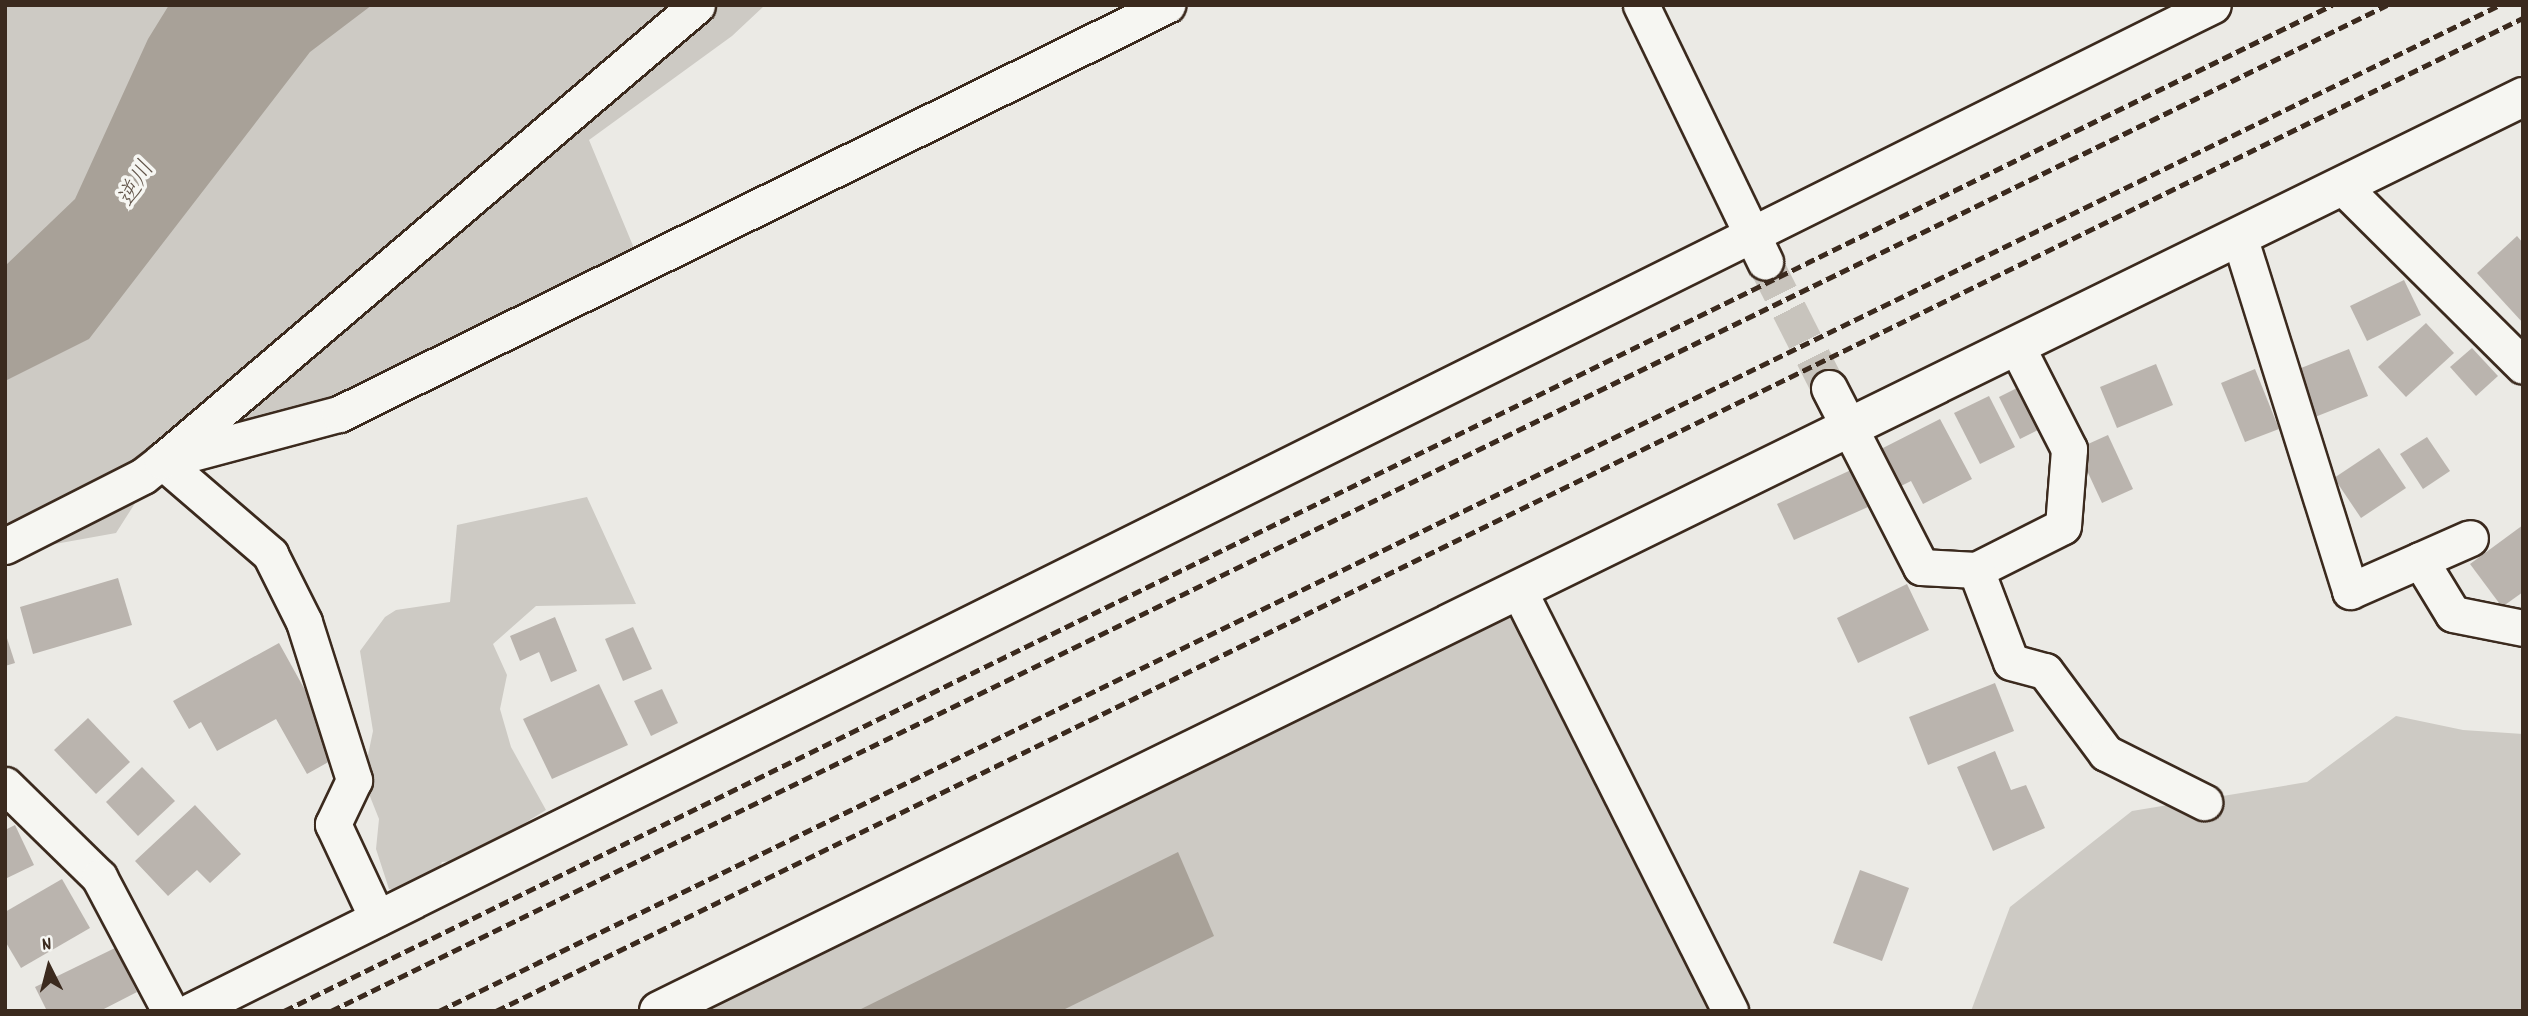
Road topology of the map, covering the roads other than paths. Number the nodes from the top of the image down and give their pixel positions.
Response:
1 (696, 5) edge
2 (1167, 5) edge
3 (1642, 5) edge
4 (2213, 5) edge
5 (2523, 97) edge
6 (2342, 186) junction
7 (2239, 236) junction
8 (1759, 248) junction
9 (2016, 345) junction
10 (2523, 366) edge
11 (1829, 388) tunnel mouth
12 (1849, 427) junction
13 (162, 461) junction
14 (2470, 538) dead end
15 (5, 546) edge
16 (2420, 559) junction
17 (1976, 570) junction
18 (1518, 589) junction
19 (2523, 628) edge
20 (5, 785) edge
21 (2204, 803) dead end
22 (377, 918) junction
23 (170, 1011) edge
24 (191, 1011) edge
25 (659, 1011) edge
26 (1730, 1011) edge

1 - 13 street
2 - 13 street
3 - 8 street
4 - 8 street
5 - 6 street
6 - 7 street
6 - 10 street
7 - 9 street
7 - 16 street
8 - 22 street
9 - 12 street
9 - 17 street
11 - 12 street
12 - 17 street
12 - 18 street
13 - 15 street
13 - 22 street
14 - 16 street
16 - 19 street
17 - 21 street
18 - 25 street
18 - 26 street
20 - 23 street
22 - 24 street

